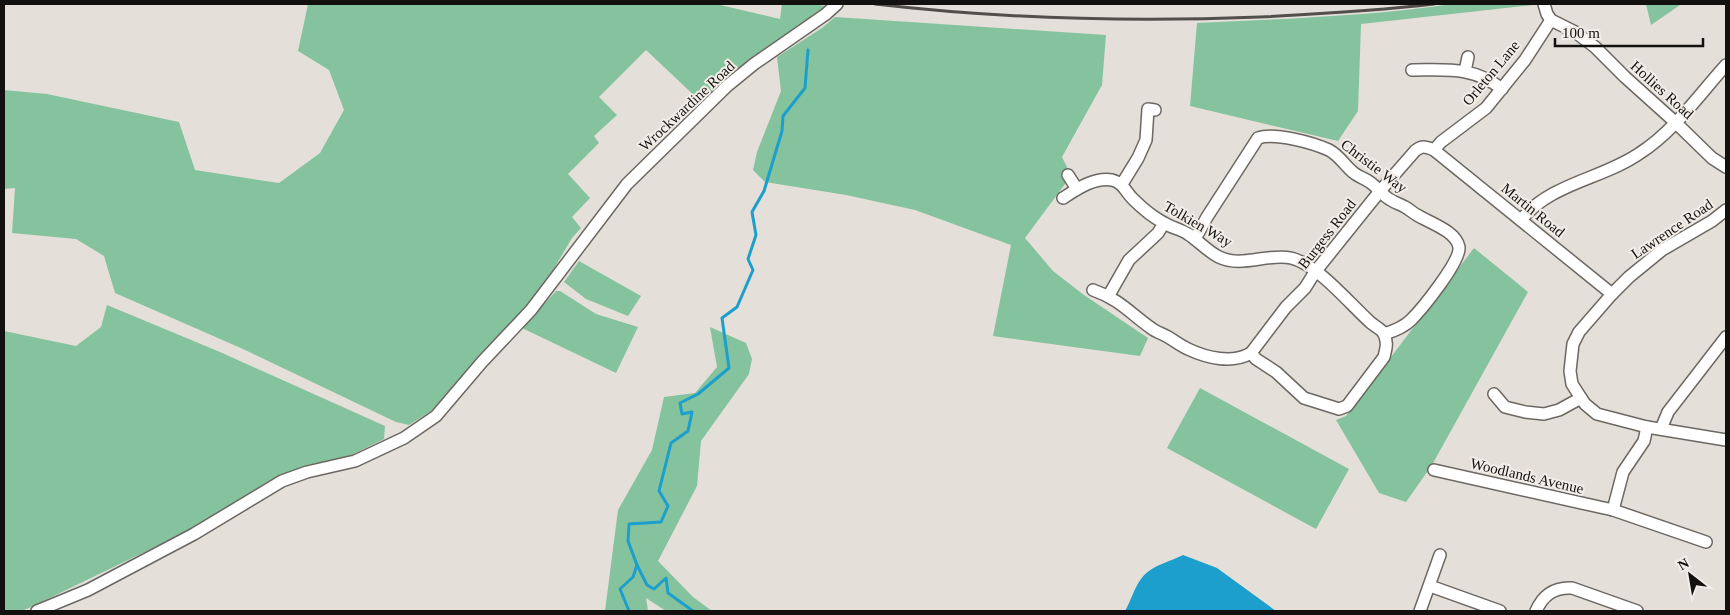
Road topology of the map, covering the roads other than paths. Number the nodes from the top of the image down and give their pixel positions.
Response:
1 (837, 4) edge
2 (1545, 5) edge
3 (1551, 20) junction
4 (1468, 57) dead end
5 (1726, 65) edge
6 (1412, 70) dead end
7 (1465, 71) junction
8 (1502, 88) junction
9 (1155, 110) dead end
10 (1675, 122) junction
11 (1434, 150) junction
12 (1726, 167) edge
13 (1068, 175) dead end
14 (1122, 184) junction
15 (1077, 189) junction
16 (1380, 191) junction
17 (1063, 198) dead end
18 (1726, 210) edge
19 (1521, 220) junction
20 (1164, 224) junction
21 (1195, 239) junction
22 (1315, 272) junction
23 (1093, 290) dead end
24 (1612, 294) junction
25 (1109, 295) junction
26 (1384, 334) junction
27 (1726, 338) edge
28 (1252, 353) junction
29 (1494, 394) dead end
30 (1581, 398) junction
31 (1647, 427) junction
32 (1661, 429) junction
33 (1726, 440) edge
34 (1434, 470) dead end
35 (1613, 510) junction
36 (1706, 542) dead end
37 (1440, 555) dead end
38 (1430, 586) junction
39 (37, 611) edge
40 (1420, 611) edge
41 (1500, 611) edge
42 (1536, 611) edge
43 (1637, 611) edge

1 - 39 street, Wrockwardine Road
2 - 3 street
3 - 8 street, Orleton Lane
3 - 10 street, Hollies Road
4 - 7 street
5 - 10 street
6 - 7 street
7 - 8 street
8 - 11 street, Orleton Lane
9 - 14 street
10 - 12 street, Hollies Road
10 - 19 street
11 - 16 street, Burgess Road
11 - 19 street, Martin Road
13 - 15 street
14 - 15 street
14 - 20 street, Tolkien Way
15 - 17 street
16 - 21 street, Christie Way
16 - 22 street, Burgess Road
16 - 26 street, Christie Way
18 - 24 street, Lawrence Road
19 - 24 street, Martin Road
20 - 21 street, Tolkien Way
20 - 25 street
21 - 22 street, Tolkien Way
22 - 26 street, Tolkien Way
22 - 28 street, Burgess Road
23 - 25 street
24 - 30 street, Lawrence Road
25 - 28 street
26 - 28 street
27 - 32 street
29 - 30 street
30 - 31 street, Lawrence Road
31 - 32 street, Lawrence Road
31 - 35 street
32 - 33 street, Lawrence Road
34 - 35 street, Woodlands Avenue
35 - 36 street, Woodlands Avenue
37 - 38 street
38 - 40 street
38 - 41 street
42 - 43 street

